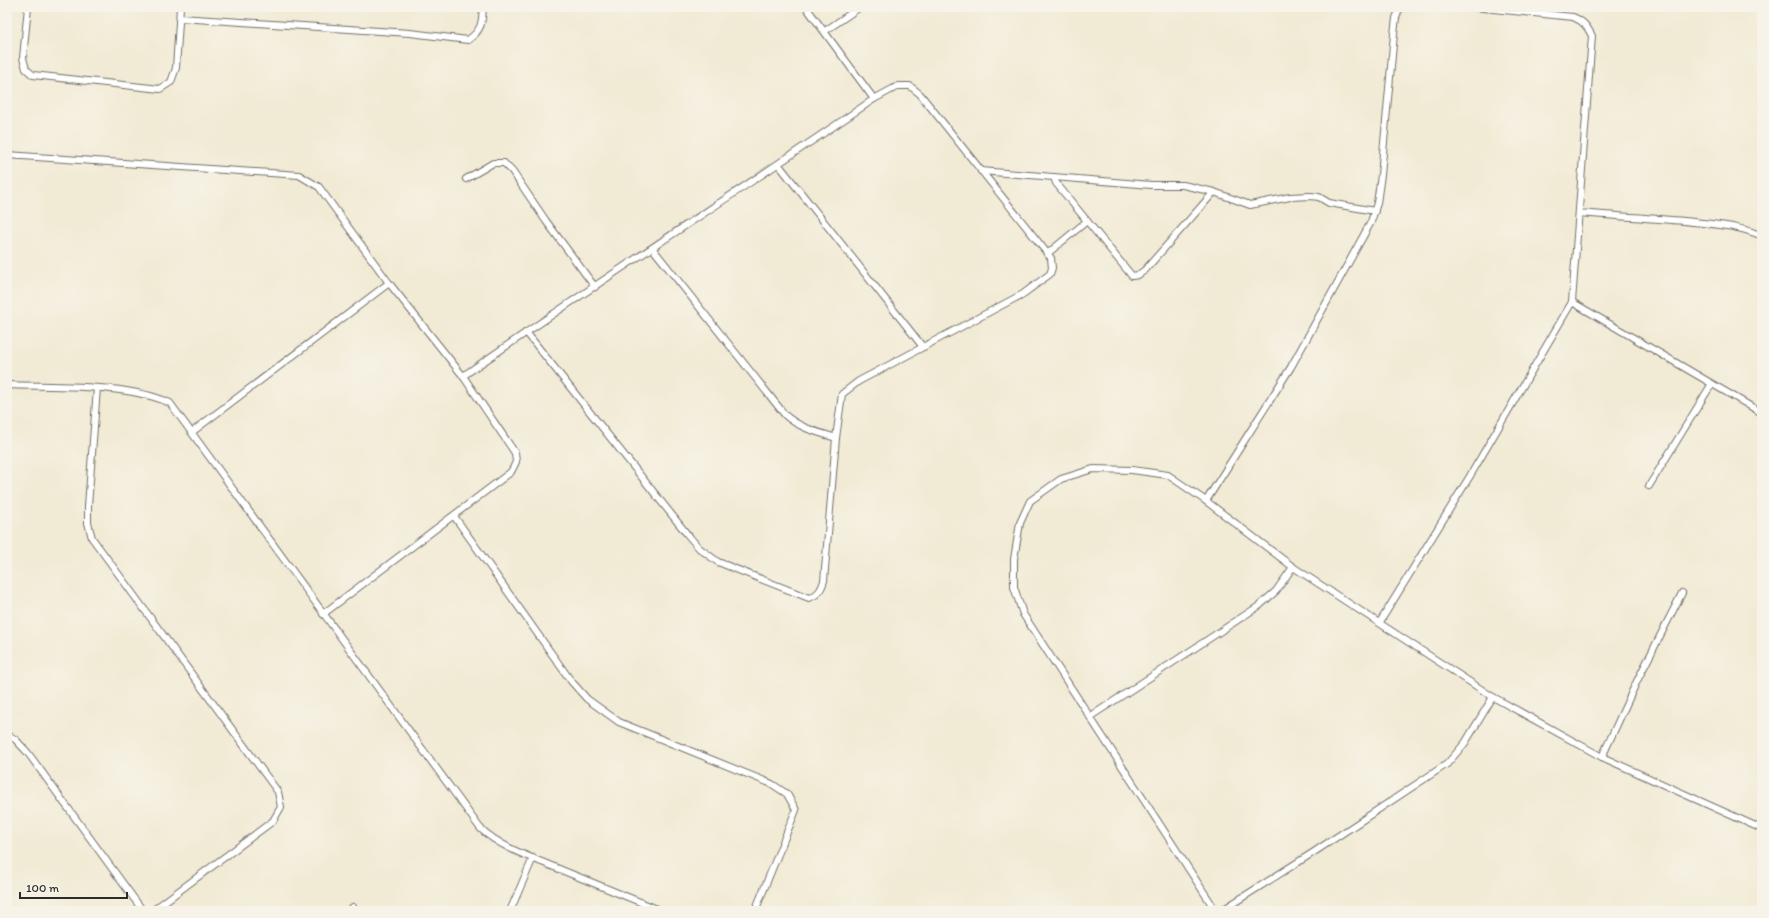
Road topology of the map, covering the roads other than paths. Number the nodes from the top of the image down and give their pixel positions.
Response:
1 (28, 7) edge
2 (180, 7) edge
3 (483, 7) edge
4 (806, 7) edge
5 (860, 7) edge
6 (1400, 7) edge
7 (1473, 7) edge
8 (180, 18) junction
9 (824, 31) junction
10 (874, 99) junction
11 (7, 155) edge
12 (779, 165) junction
13 (981, 171) junction
14 (1054, 177) junction
15 (466, 179) dead end
16 (1214, 192) junction
17 (1375, 211) junction
18 (1579, 214) junction
19 (1087, 221) junction
20 (1762, 236) edge
21 (653, 249) junction
22 (1047, 254) junction
23 (389, 284) junction
24 (595, 287) junction
25 (1572, 302) junction
26 (526, 332) junction
27 (923, 347) junction
28 (463, 376) junction
29 (7, 385) edge
30 (1711, 385) junction
31 (98, 388) junction
32 (1762, 413) edge
33 (192, 432) junction
34 (836, 438) junction
35 (1649, 486) dead end
36 (1206, 500) junction
37 (454, 516) junction
38 (1293, 567) junction
39 (1682, 592) dead end
40 (324, 614) junction
41 (1380, 622) junction
42 (1493, 697) junction
43 (1091, 716) junction
44 (7, 735) edge
45 (1602, 757) junction
46 (1762, 829) edge
47 (533, 858) junction
48 (143, 911) edge
49 (152, 911) edge
50 (510, 911) edge
51 (662, 911) edge
52 (755, 911) edge
53 (1216, 911) edge
54 (1221, 911) edge

1 - 8 street
2 - 8 street
3 - 8 street
4 - 9 street
5 - 9 street
6 - 17 street
7 - 18 street
9 - 10 street
10 - 12 street
10 - 13 street
11 - 23 street
12 - 21 street
12 - 27 street
13 - 14 street
13 - 22 street
14 - 16 street
14 - 19 street
15 - 24 street
16 - 17 street
16 - 19 street
17 - 36 street
18 - 20 street
18 - 25 street
19 - 22 street
21 - 24 street
21 - 34 street
22 - 27 street
23 - 28 street
23 - 33 street
24 - 26 street
25 - 30 street
25 - 41 street
26 - 28 street
26 - 34 street
27 - 34 street
28 - 37 street
29 - 31 street
30 - 32 street
30 - 35 street
31 - 33 street
31 - 49 street
33 - 40 street
36 - 38 street
36 - 43 street
37 - 40 street
37 - 52 street
38 - 41 street
38 - 43 street
39 - 45 street
40 - 47 street
41 - 42 street
42 - 45 street
42 - 54 street
43 - 53 street
44 - 48 street
45 - 46 street
47 - 50 street
47 - 51 street

